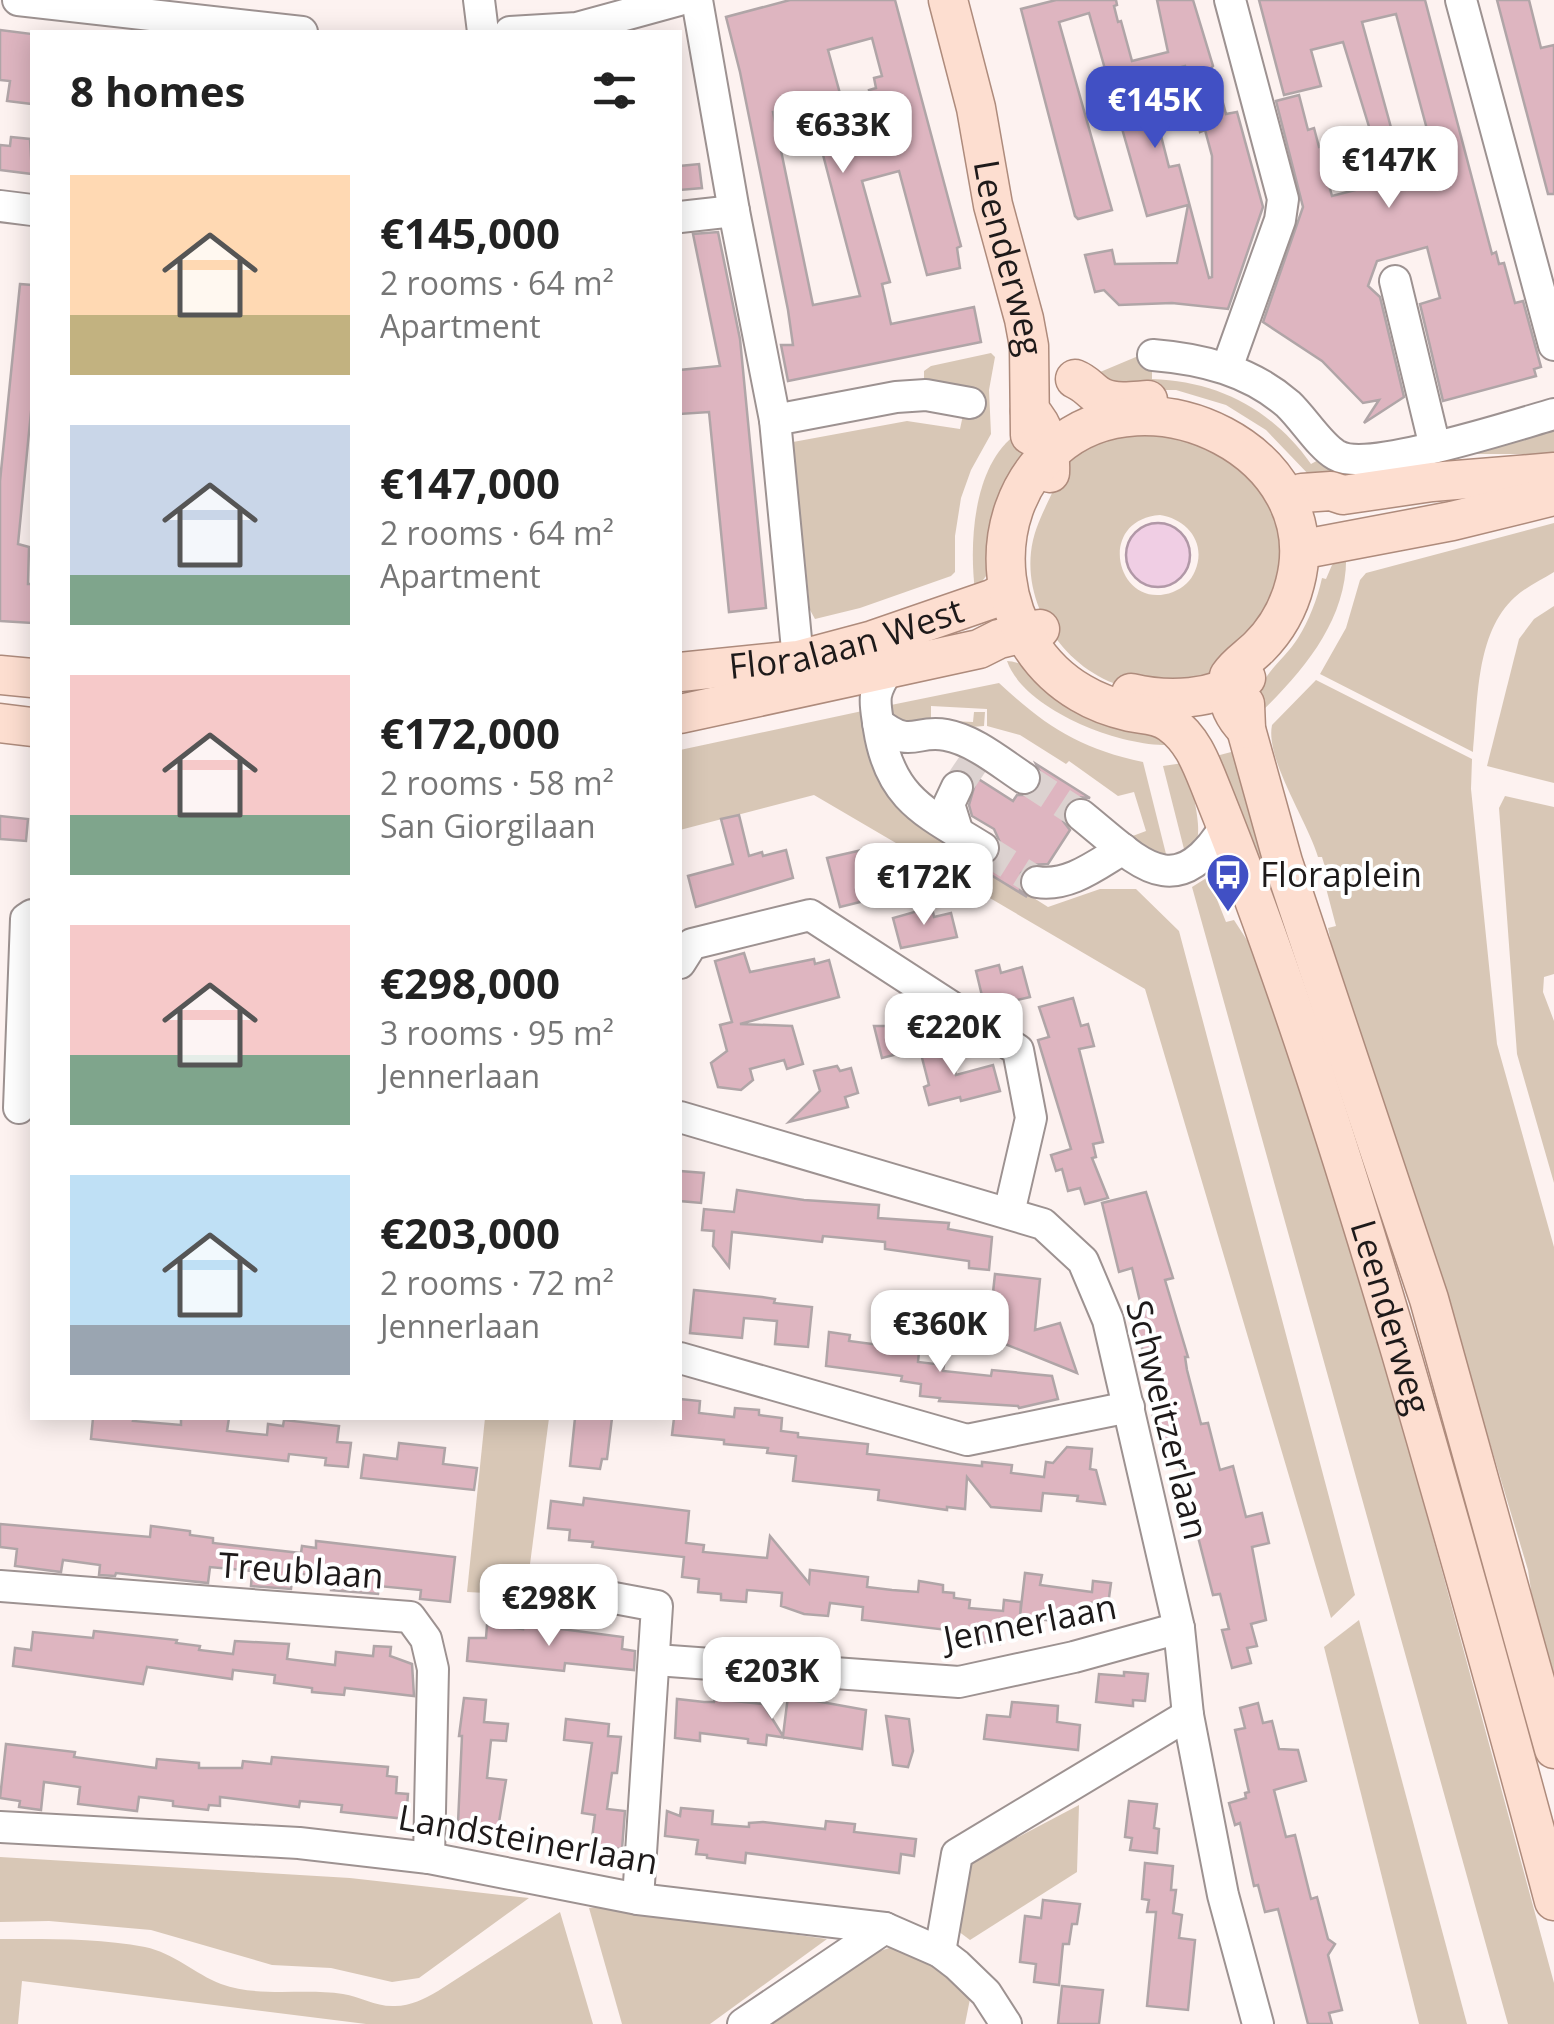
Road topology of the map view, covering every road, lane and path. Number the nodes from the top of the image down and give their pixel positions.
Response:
1 (18, 0) edge
2 (479, 0) edge
3 (680, 0) edge
4 (698, 0) edge
5 (948, 0) edge
6 (1230, 0) edge
7 (1461, 0) edge
8 (52, 2) edge
9 (255, 22) edge
10 (293, 30) edge
11 (483, 30) edge
12 (543, 30) edge
13 (976, 108) junction
14 (0, 206) edge
15 (30, 210) edge
16 (734, 211) junction
17 (0, 216) edge
18 (682, 216) edge
19 (1395, 281) dead end
20 (1554, 345) edge
21 (1153, 355) dead end
22 (1227, 368) junction
23 (970, 403) dead end
24 (1107, 412) junction
25 (1554, 414) edge
26 (775, 420) junction
27 (1435, 446) junction
28 (1044, 460) junction
29 (1554, 472) edge
30 (1554, 496) edge
31 (1311, 500) junction
32 (1316, 547) junction
33 (1007, 590) junction
34 (1020, 639) junction
35 (798, 660) junction
36 (888, 670) junction
37 (682, 672) edge
38 (0, 675) edge
39 (30, 678) edge
40 (1234, 684) junction
41 (1172, 708) junction
42 (682, 714) edge
43 (0, 722) edge
44 (878, 723) junction
45 (30, 727) edge
46 (1024, 778) tunnel mouth
47 (957, 787) tunnel mouth
48 (1081, 816) tunnel mouth
49 (1226, 825) junction
50 (1123, 849) junction
51 (1036, 882) tunnel mouth
52 (30, 916) edge
53 (682, 960) edge
54 (17, 1108) edge
55 (682, 1118) edge
56 (1009, 1212) junction
57 (682, 1359) edge
58 (1129, 1407) junction
59 (538, 1584) dead end
60 (0, 1586) edge
61 (1179, 1628) junction
62 (656, 1660) junction
63 (1188, 1715) junction
64 (1554, 1749) edge
65 (0, 1827) edge
66 (428, 1858) junction
67 (638, 1899) junction
68 (1554, 1901) edge
69 (886, 1928) junction
70 (940, 1952) junction
71 (743, 2024) edge
72 (1006, 2024) edge
73 (1258, 2024) edge

1 - 8 street
2 - 11 street
3 - 12 street
4 - 16 street
5 - 13 main road, Leenderweg
6 - 22 street
7 - 20 street
8 - 9 street
9 - 10 street
13 - 24 main road, Leenderweg
13 - 28 main road, Leenderweg
14 - 15 street
14 - 17 street
16 - 18 street
16 - 26 street
19 - 27 street
21 - 22 street
22 - 27 street
23 - 26 street
24 - 28 main road
24 - 31 main road
25 - 27 street
26 - 35 street
28 - 33 main road
28 - 34 main road
29 - 31 main road
30 - 32 main road
31 - 32 main road
31 - 40 main road
32 - 40 main road
33 - 34 main road
33 - 35 main road, Floralaan West
34 - 36 main road, Floralaan West
34 - 41 main road
35 - 37 main road, Floralaan West
36 - 42 main road, Floralaan West
36 - 44 street
38 - 39 main road
40 - 41 main road
40 - 64 main road, Leenderweg
41 - 49 main road, Leenderweg
43 - 45 main road
44 - 46 street
44 - 47 street
48 - 50 street
49 - 50 street
49 - 68 main road, Leenderweg
50 - 51 street
52 - 54 street
53 - 56 street
55 - 56 street, Schweitzerlaan
56 - 58 street, Schweitzerlaan
57 - 58 street
58 - 61 street, Schweitzerlaan
59 - 62 street
60 - 66 street, Treublaan
61 - 62 street, Jennerlaan
61 - 63 street, Schweitzerlaan
62 - 67 street
63 - 70 street
63 - 73 street, Schweitzerlaan
65 - 66 street, Landsteinerlaan
66 - 67 street, Landsteinerlaan
67 - 69 street, Landsteinerlaan
69 - 70 street, Landsteinerlaan
69 - 71 street
70 - 72 street, Landsteinerlaan

